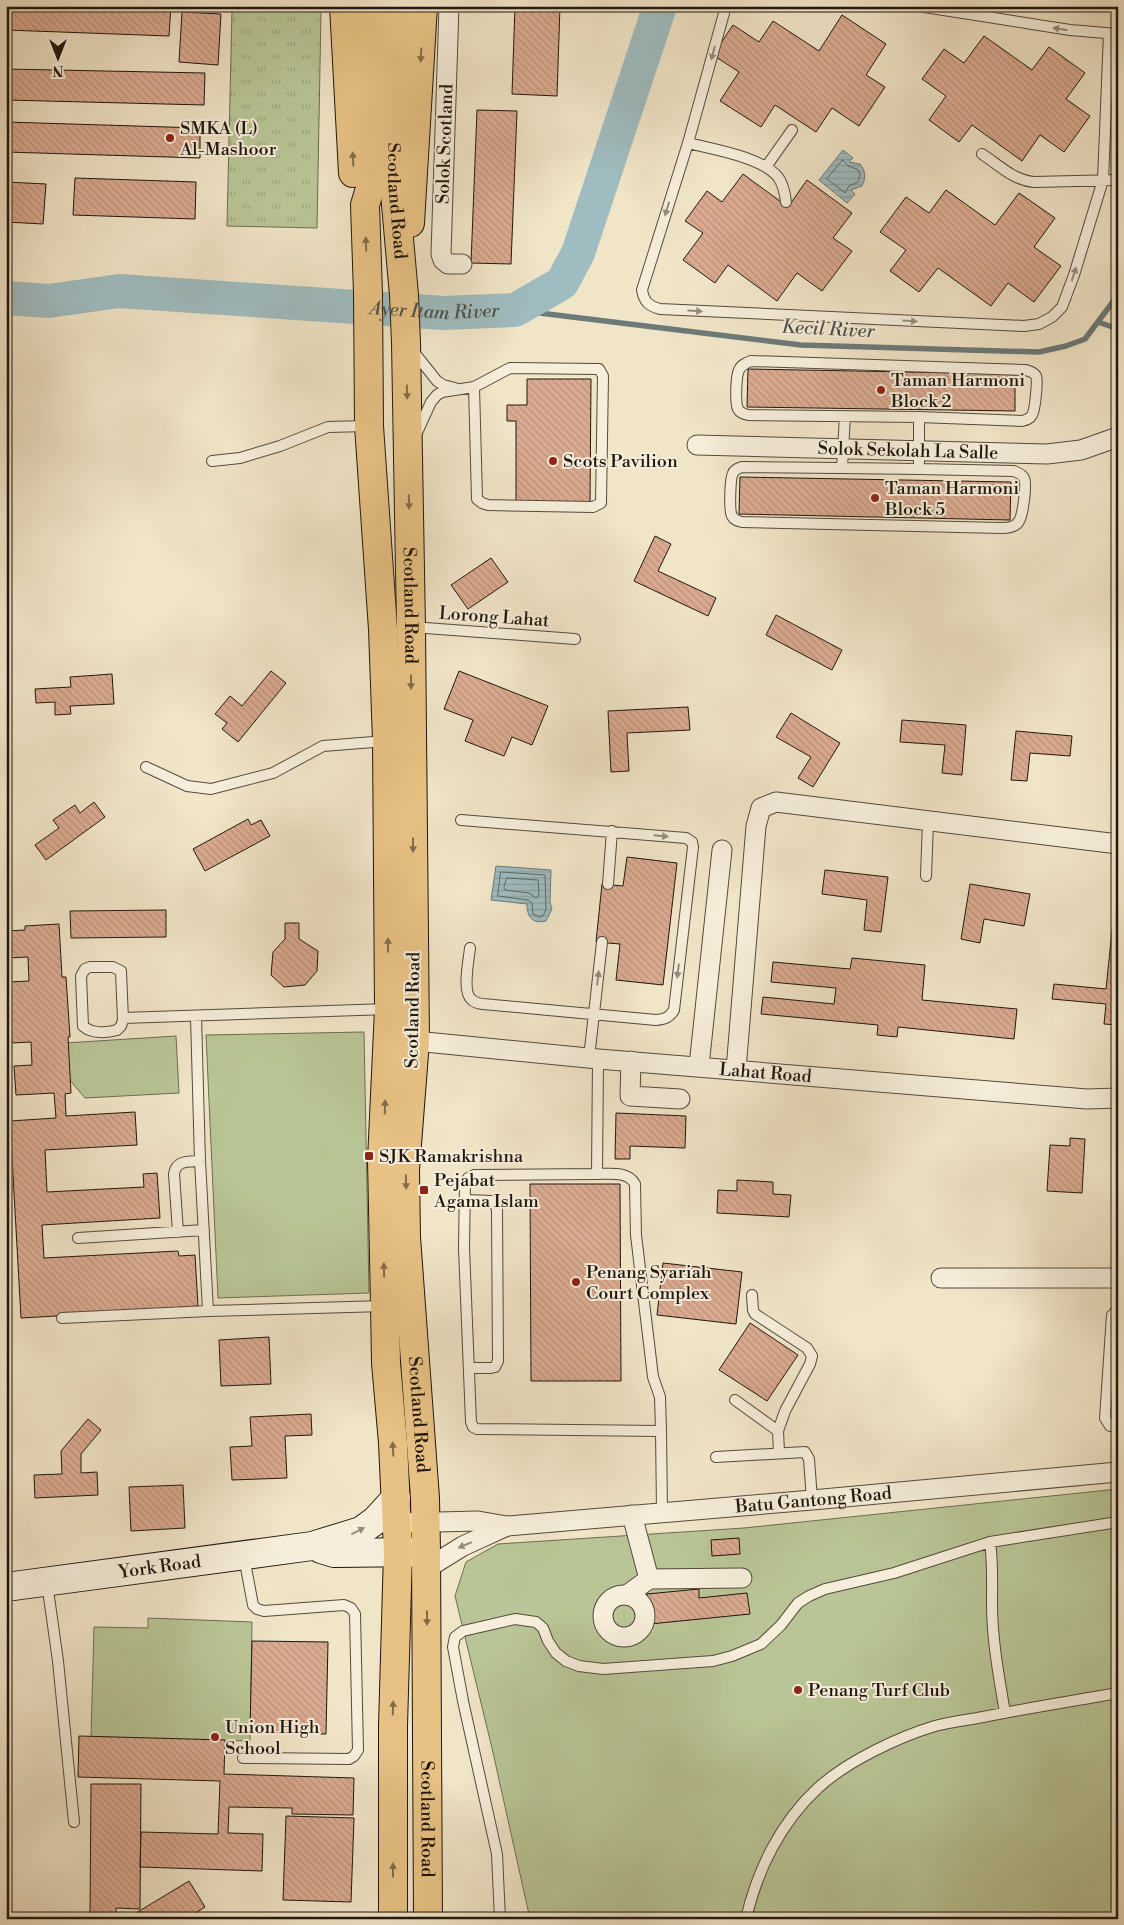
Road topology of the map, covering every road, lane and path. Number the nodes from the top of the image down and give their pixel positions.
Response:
1 (344, 6) edge
2 (372, 6) edge
3 (397, 6) edge
4 (423, 6) edge
5 (449, 6) edge
6 (726, 6) edge
7 (918, 6) edge
8 (1113, 34) edge
9 (382, 101) junction
10 (792, 130) dead end
11 (688, 142) junction
12 (982, 154) dead end
13 (766, 167) junction
14 (1102, 180) junction
15 (1118, 180) edge
16 (786, 202) dead end
17 (364, 205) junction
18 (462, 264) dead end
19 (404, 294) junction
20 (406, 339) junction
21 (474, 387) junction
22 (458, 388) junction
23 (845, 416) junction
24 (920, 417) junction
25 (369, 426) junction
26 (1118, 437) edge
27 (697, 445) dead end
28 (408, 454) junction
29 (843, 458) junction
30 (919, 460) junction
31 (212, 461) dead end
32 (411, 627) junction
33 (575, 639) dead end
34 (387, 741) junction
35 (146, 767) dead end
36 (461, 820) dead end
37 (928, 821) junction
38 (612, 831) junction
39 (1118, 844) edge
40 (722, 850) dead end
41 (926, 876) dead end
42 (608, 884) dead end
43 (602, 942) dead end
44 (470, 948) dead end
45 (389, 1009) junction
46 (594, 1014) junction
47 (196, 1016) junction
48 (123, 1018) junction
49 (415, 1041) junction
50 (594, 1058) junction
51 (631, 1061) junction
52 (699, 1066) junction
53 (736, 1070) junction
54 (1118, 1098) edge
55 (680, 1099) dead end
56 (200, 1161) junction
57 (597, 1174) junction
58 (464, 1200) junction
59 (204, 1230) junction
60 (178, 1232) junction
61 (78, 1238) dead end
62 (941, 1278) dead end
63 (1118, 1278) edge
64 (752, 1295) dead end
65 (384, 1306) junction
66 (1118, 1310) edge
67 (208, 1311) junction
68 (62, 1318) dead end
69 (469, 1368) junction
70 (735, 1400) dead end
71 (1118, 1426) edge
72 (661, 1431) junction
73 (778, 1431) junction
74 (779, 1452) junction
75 (716, 1457) dead end
76 (1118, 1472) edge
77 (812, 1500) junction
78 (396, 1510) junction
79 (662, 1512) junction
80 (632, 1515) junction
81 (427, 1522) junction
82 (1118, 1522) edge
83 (507, 1526) junction
84 (990, 1542) junction
85 (312, 1546) junction
86 (398, 1552) junction
87 (243, 1556) junction
88 (426, 1560) junction
89 (742, 1578) dead end
90 (648, 1579) junction
91 (47, 1583) junction
92 (6, 1587) edge
93 (627, 1595) dead end
94 (1118, 1693) edge
95 (1006, 1712) junction
96 (243, 1758) dead end
97 (74, 1822) dead end
98 (393, 1919) edge
99 (428, 1919) edge
100 (500, 1919) edge
101 (746, 1919) edge

17 -> 1 main road
2 - 9 main road
3 - 9 main road
4 -> 19 main road
5 - 18 street, Solok Scotland
6 -> 11 lane
8 -> 7 lane
8 - 14 lane
9 - 17 main road, Scotland Road
9 - 19 main road, Scotland Road
10 - 13 lane
11 - 13 lane
11 -> 14 lane
12 - 14 lane
13 - 16 lane
14 - 15 lane
25 -> 17 main road, Scotland Road
19 - 20 main road, Scotland Road
20 - 22 lane
20 -> 28 main road, Scotland Road
21 - 21 lane
21 - 22 lane
22 - 28 lane
23 - 24 lane
23 - 24 lane
23 - 29 lane
24 - 30 lane
25 - 31 lane
25 - 34 main road, Scotland Road
26 - 30 street, Solok Sekolah La Salle
27 - 29 street, Solok Sekolah La Salle
28 -> 32 main road, Scotland Road
29 - 30 street, Solok Sekolah La Salle
29 - 30 lane
32 - 33 lane, Lorong Lahat
32 -> 49 main road, Scotland Road
34 - 35 lane
45 -> 34 main road, Scotland Road
36 - 38 lane
37 - 39 street
37 - 41 lane
37 - 53 street
38 - 42 lane
38 -> 46 lane
40 - 52 street
46 -> 43 lane
44 - 46 lane
45 - 47 lane
65 -> 45 main road, Scotland Road
46 - 50 lane
47 - 48 lane
47 - 56 lane
48 - 48 lane
49 - 50 street, Lahat Road
49 -> 81 main road, Scotland Road
50 - 51 street, Lahat Road
50 - 57 lane
51 - 52 street, Lahat Road
51 - 55 street
52 - 53 street, Lahat Road
53 - 54 street, Lahat Road
56 - 59 lane
56 - 60 lane
57 - 58 lane
57 - 72 lane
58 - 69 lane
58 - 69 lane
59 - 60 lane
59 - 67 lane
60 - 61 lane
62 - 63 street
64 - 73 lane
65 - 67 lane
78 -> 65 main road, Scotland Road
66 - 71 lane
67 - 68 lane
69 - 72 lane
70 - 73 lane
72 - 79 lane
73 - 74 lane
74 - 75 lane
74 - 77 lane
76 - 77 street, Batu Gantong Road
77 - 79 street, Batu Gantong Road
78 - 81 street, Batu Gantong Road
85 -> 78 street, York Road
78 - 86 main road, Scotland Road
79 - 80 street, Batu Gantong Road
80 - 83 street, Batu Gantong Road
80 - 90 street
81 - 83 street, Batu Gantong Road
81 - 88 main road, Scotland Road
82 - 84 lane
83 -> 88 street, Batu Gantong Road
84 - 95 lane
84 - 100 lane
85 - 86 street, York Road
85 - 87 street, York Road
86 - 88 street, York Road
98 -> 86 main road, Scotland Road
87 - 91 street, York Road
87 - 96 lane
88 -> 99 main road, Scotland Road
89 - 90 street
90 - 93 street
91 - 92 street, York Road
91 - 97 lane
94 - 95 lane
95 - 101 lane

